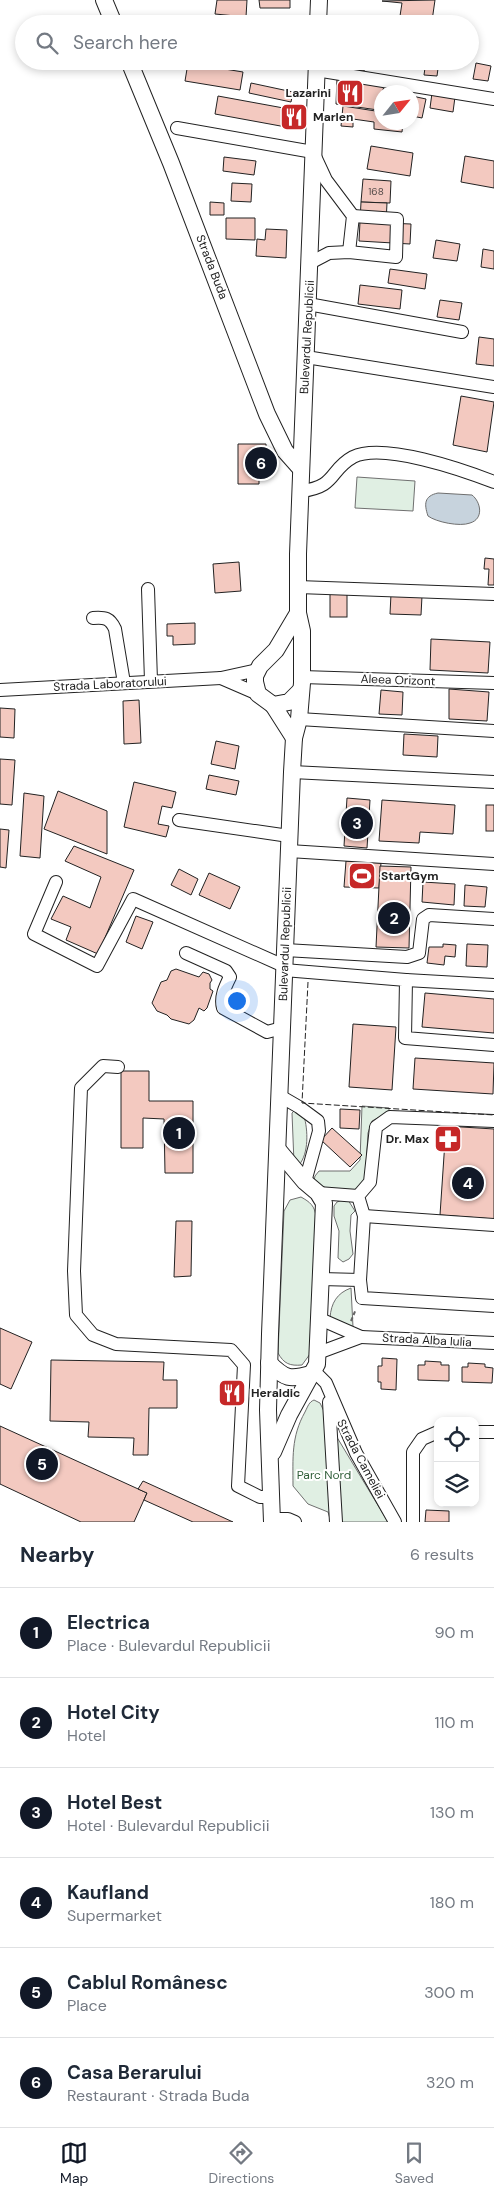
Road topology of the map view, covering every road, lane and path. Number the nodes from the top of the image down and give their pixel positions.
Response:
1 (104, 0) edge
2 (319, 0) edge
3 (110, 15) edge
4 (318, 15) edge
5 (133, 70) edge
6 (316, 70) edge
7 (338, 70) edge
8 (494, 99) edge
9 (177, 128) dead end
10 (313, 152) junction
11 (353, 216) junction
12 (349, 252) junction
13 (310, 263) junction
14 (308, 304) junction
15 (462, 332) dead end
16 (306, 357) junction
17 (494, 387) edge
18 (301, 469) junction
19 (494, 482) edge
20 (301, 491) junction
21 (298, 587) junction
22 (148, 589) dead end
23 (494, 594) edge
24 (298, 613) junction
25 (94, 618) dead end
26 (263, 665) junction
27 (220, 678) junction
28 (151, 681) junction
29 (301, 681) junction
30 (124, 683) junction
31 (494, 683) edge
32 (0, 690) edge
33 (258, 694) junction
34 (273, 705) junction
35 (299, 719) junction
36 (494, 731) edge
37 (294, 738) junction
38 (292, 772) junction
39 (494, 782) edge
40 (179, 820) dead end
41 (289, 843) junction
42 (494, 864) edge
43 (56, 882) dead end
44 (494, 919) edge
45 (284, 950) junction
46 (186, 953) dead end
47 (284, 968) junction
48 (406, 980) junction
49 (494, 986) edge
50 (282, 1028) junction
51 (494, 1045) edge
52 (118, 1067) dead end
53 (280, 1096) junction
54 (494, 1121) edge
55 (279, 1151) junction
56 (312, 1188) junction
57 (358, 1196) junction
58 (277, 1198) junction
59 (364, 1216) junction
60 (494, 1225) edge
61 (322, 1279) junction
62 (360, 1280) junction
63 (494, 1306) edge
64 (320, 1318) junction
65 (361, 1337) junction
66 (494, 1343) edge
67 (318, 1353) junction
68 (269, 1363) junction
69 (313, 1372) junction
70 (328, 1388) junction
71 (479, 1432) edge
72 (494, 1432) edge
73 (434, 1434) edge
74 (270, 1461) junction
75 (271, 1498) junction
76 (272, 1520) edge
77 (295, 1522) edge
78 (336, 1522) edge
79 (395, 1522) edge
80 (413, 1522) edge

1 - 3 main road
2 - 4 main road
5 - 18 main road, Strada Buda
6 - 10 main road, Bulevardul Republicii
7 - 8 street
9 - 10 street
10 - 11 street
10 - 13 main road, Bulevardul Republicii
11 - 12 street
11 - 12 street
12 - 13 street
13 - 14 main road, Bulevardul Republicii
14 - 15 street
14 - 16 main road, Bulevardul Republicii
16 - 17 street
16 - 18 main road, Bulevardul Republicii
18 - 20 main road, Bulevardul Republicii
19 - 20 street
20 - 21 main road, Bulevardul Republicii
21 - 23 street
21 - 24 main road, Bulevardul Republicii
22 - 28 street
24 - 26 main road, Bulevardul Republicii
24 - 29 main road, Bulevardul Republicii
25 - 30 street
26 - 27 street, Strada Laboratorului
26 - 29 main road
26 - 33 main road
27 - 28 street, Strada Laboratorului
27 - 33 street
28 - 30 street, Strada Laboratorului
29 - 31 street, Aleea Orizont
29 - 34 main road
29 - 35 main road, Bulevardul Republicii
30 - 32 street, Strada Laboratorului
33 - 34 main road
34 - 37 main road
35 - 36 street
35 - 37 main road, Bulevardul Republicii
37 - 38 main road, Bulevardul Republicii
38 - 39 street
38 - 41 main road, Bulevardul Republicii
40 - 41 street
41 - 42 street
41 - 45 main road, Bulevardul Republicii
43 - 47 street
44 - 45 street
45 - 47 main road, Bulevardul Republicii
46 - 50 street
47 - 48 street
47 - 50 main road, Bulevardul Republicii
48 - 49 street
48 - 51 street
50 - 53 main road, Bulevardul Republicii
52 - 75 street
53 - 55 main road, Bulevardul Republicii
53 - 56 street
54 - 57 street
55 - 56 main road, Bulevardul Republicii
55 - 58 main road, Bulevardul Republicii
56 - 57 street
56 - 58 main road
56 - 61 main road, Bulevardul Republicii
57 - 59 street
58 - 68 main road, Bulevardul Republicii
59 - 60 street
59 - 62 street
61 - 62 street
61 - 64 main road, Bulevardul Republicii
62 - 63 street
64 - 65 street, Strada Alba Iulia
64 - 67 main road, Bulevardul Republicii
65 - 66 street, Strada Alba Iulia
65 - 67 street, Strada Alba Iulia
67 - 69 main road, Bulevardul Republicii
68 - 69 main road
68 - 74 main road, Bulevardul Republicii
69 - 70 street, Strada Cameliei
69 - 74 main road, Bulevardul Republicii
70 - 78 street
70 - 79 street, Strada Cameliei
71 - 72 street
73 - 80 street
74 - 75 main road, Bulevardul Republicii
75 - 76 main road, Bulevardul Republicii
76 - 77 street

